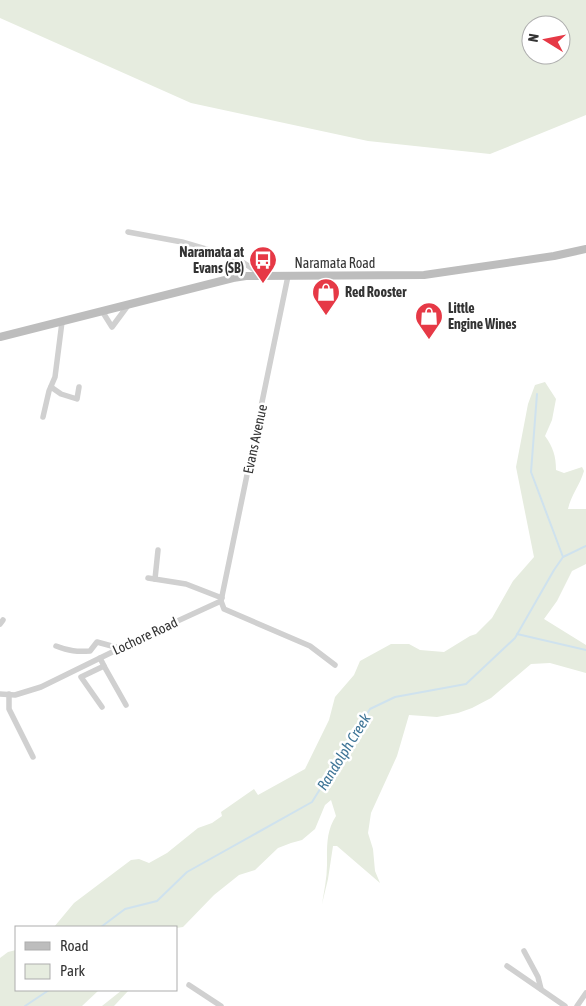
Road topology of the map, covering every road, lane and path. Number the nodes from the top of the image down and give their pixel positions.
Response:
1 (128, 232) dead end
2 (586, 249) edge
3 (264, 276) junction
4 (288, 276) junction
5 (130, 304) junction
6 (102, 312) junction
7 (62, 322) junction
8 (0, 337) edge
9 (51, 387) junction
10 (79, 388) dead end
11 (43, 417) dead end
12 (158, 550) dead end
13 (222, 600) junction
14 (56, 646) dead end
15 (119, 648) junction
16 (100, 658) junction
17 (335, 665) dead end
18 (104, 666) junction
19 (0, 694) edge
20 (9, 694) junction
21 (126, 706) dead end
22 (102, 707) dead end
23 (33, 757) dead end
24 (524, 951) dead end
25 (507, 966) dead end
26 (189, 985) dead end
27 (541, 989) junction
28 (586, 993) edge
29 (222, 1006) edge
30 (565, 1006) edge
31 (577, 1006) edge

1 - 3 street
2 - 4 main road, Naramata Road
3 - 4 main road, Naramata Road
3 - 5 main road, Naramata Road
4 - 13 street, Evans Avenue
5 - 6 main road, Naramata Road
5 - 6 street
6 - 7 main road, Naramata Road
7 - 8 main road, Naramata Road
7 - 9 street
9 - 10 street
9 - 11 street
12 - 13 street
13 - 15 street, Lochore Road
13 - 17 street
14 - 15 street
15 - 16 street, Lochore Road
16 - 18 street
16 - 20 street, Lochore Road
18 - 21 street
18 - 22 street
19 - 20 street, Lochore Road
20 - 23 street
24 - 27 street
25 - 27 street
26 - 29 street
27 - 30 street
28 - 31 street

